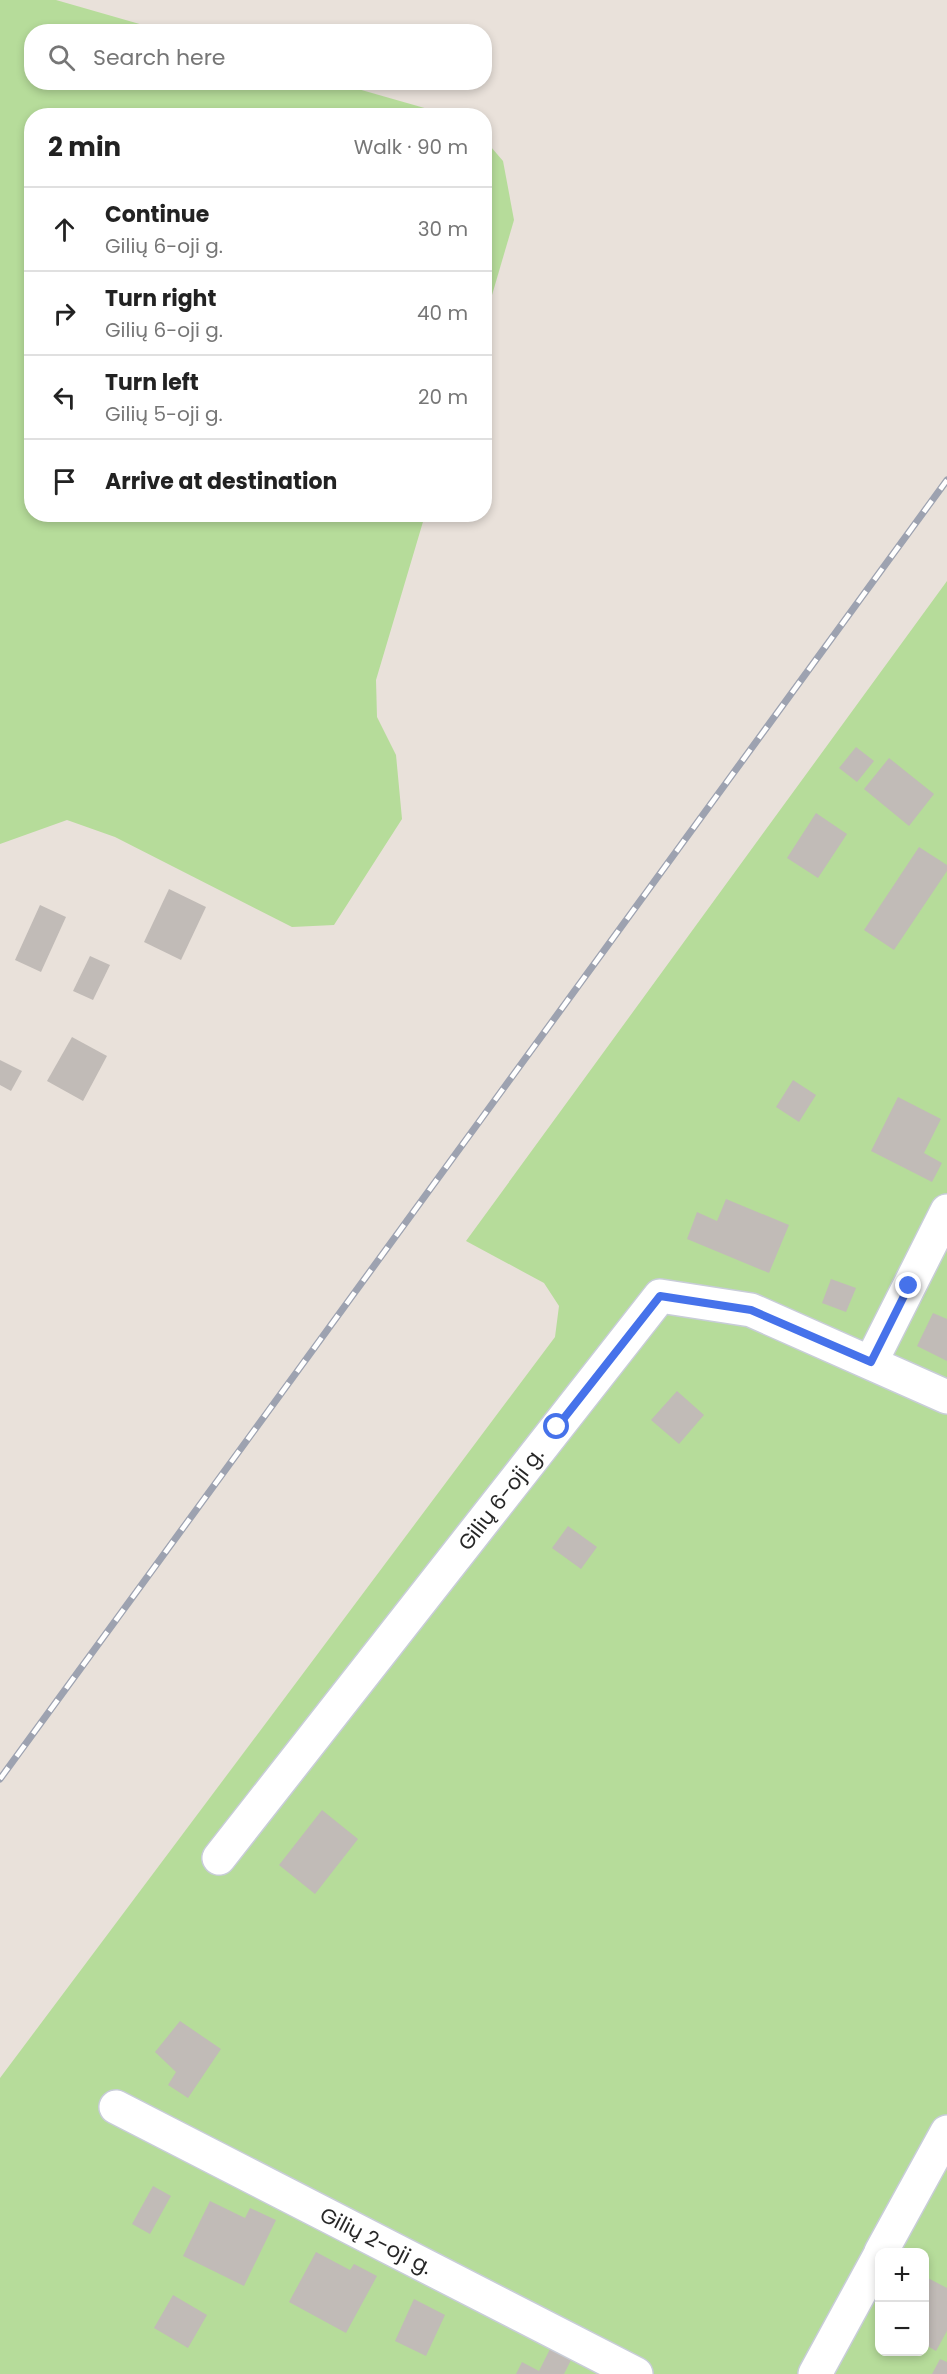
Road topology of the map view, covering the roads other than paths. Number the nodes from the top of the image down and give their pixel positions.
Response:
1 (947, 1211) edge
2 (871, 1362) junction
3 (947, 1397) edge
4 (219, 1858) dead end
5 (116, 2107) dead end
6 (947, 2132) edge
7 (883, 2248) edge
8 (875, 2263) edge
9 (636, 2374) edge
10 (814, 2374) edge

1 - 2 street
2 - 3 street, Gilių 6-oji g.
2 - 4 street, Gilių 6-oji g.
5 - 9 street, Gilių 2-oji g.
6 - 7 street
8 - 10 street

